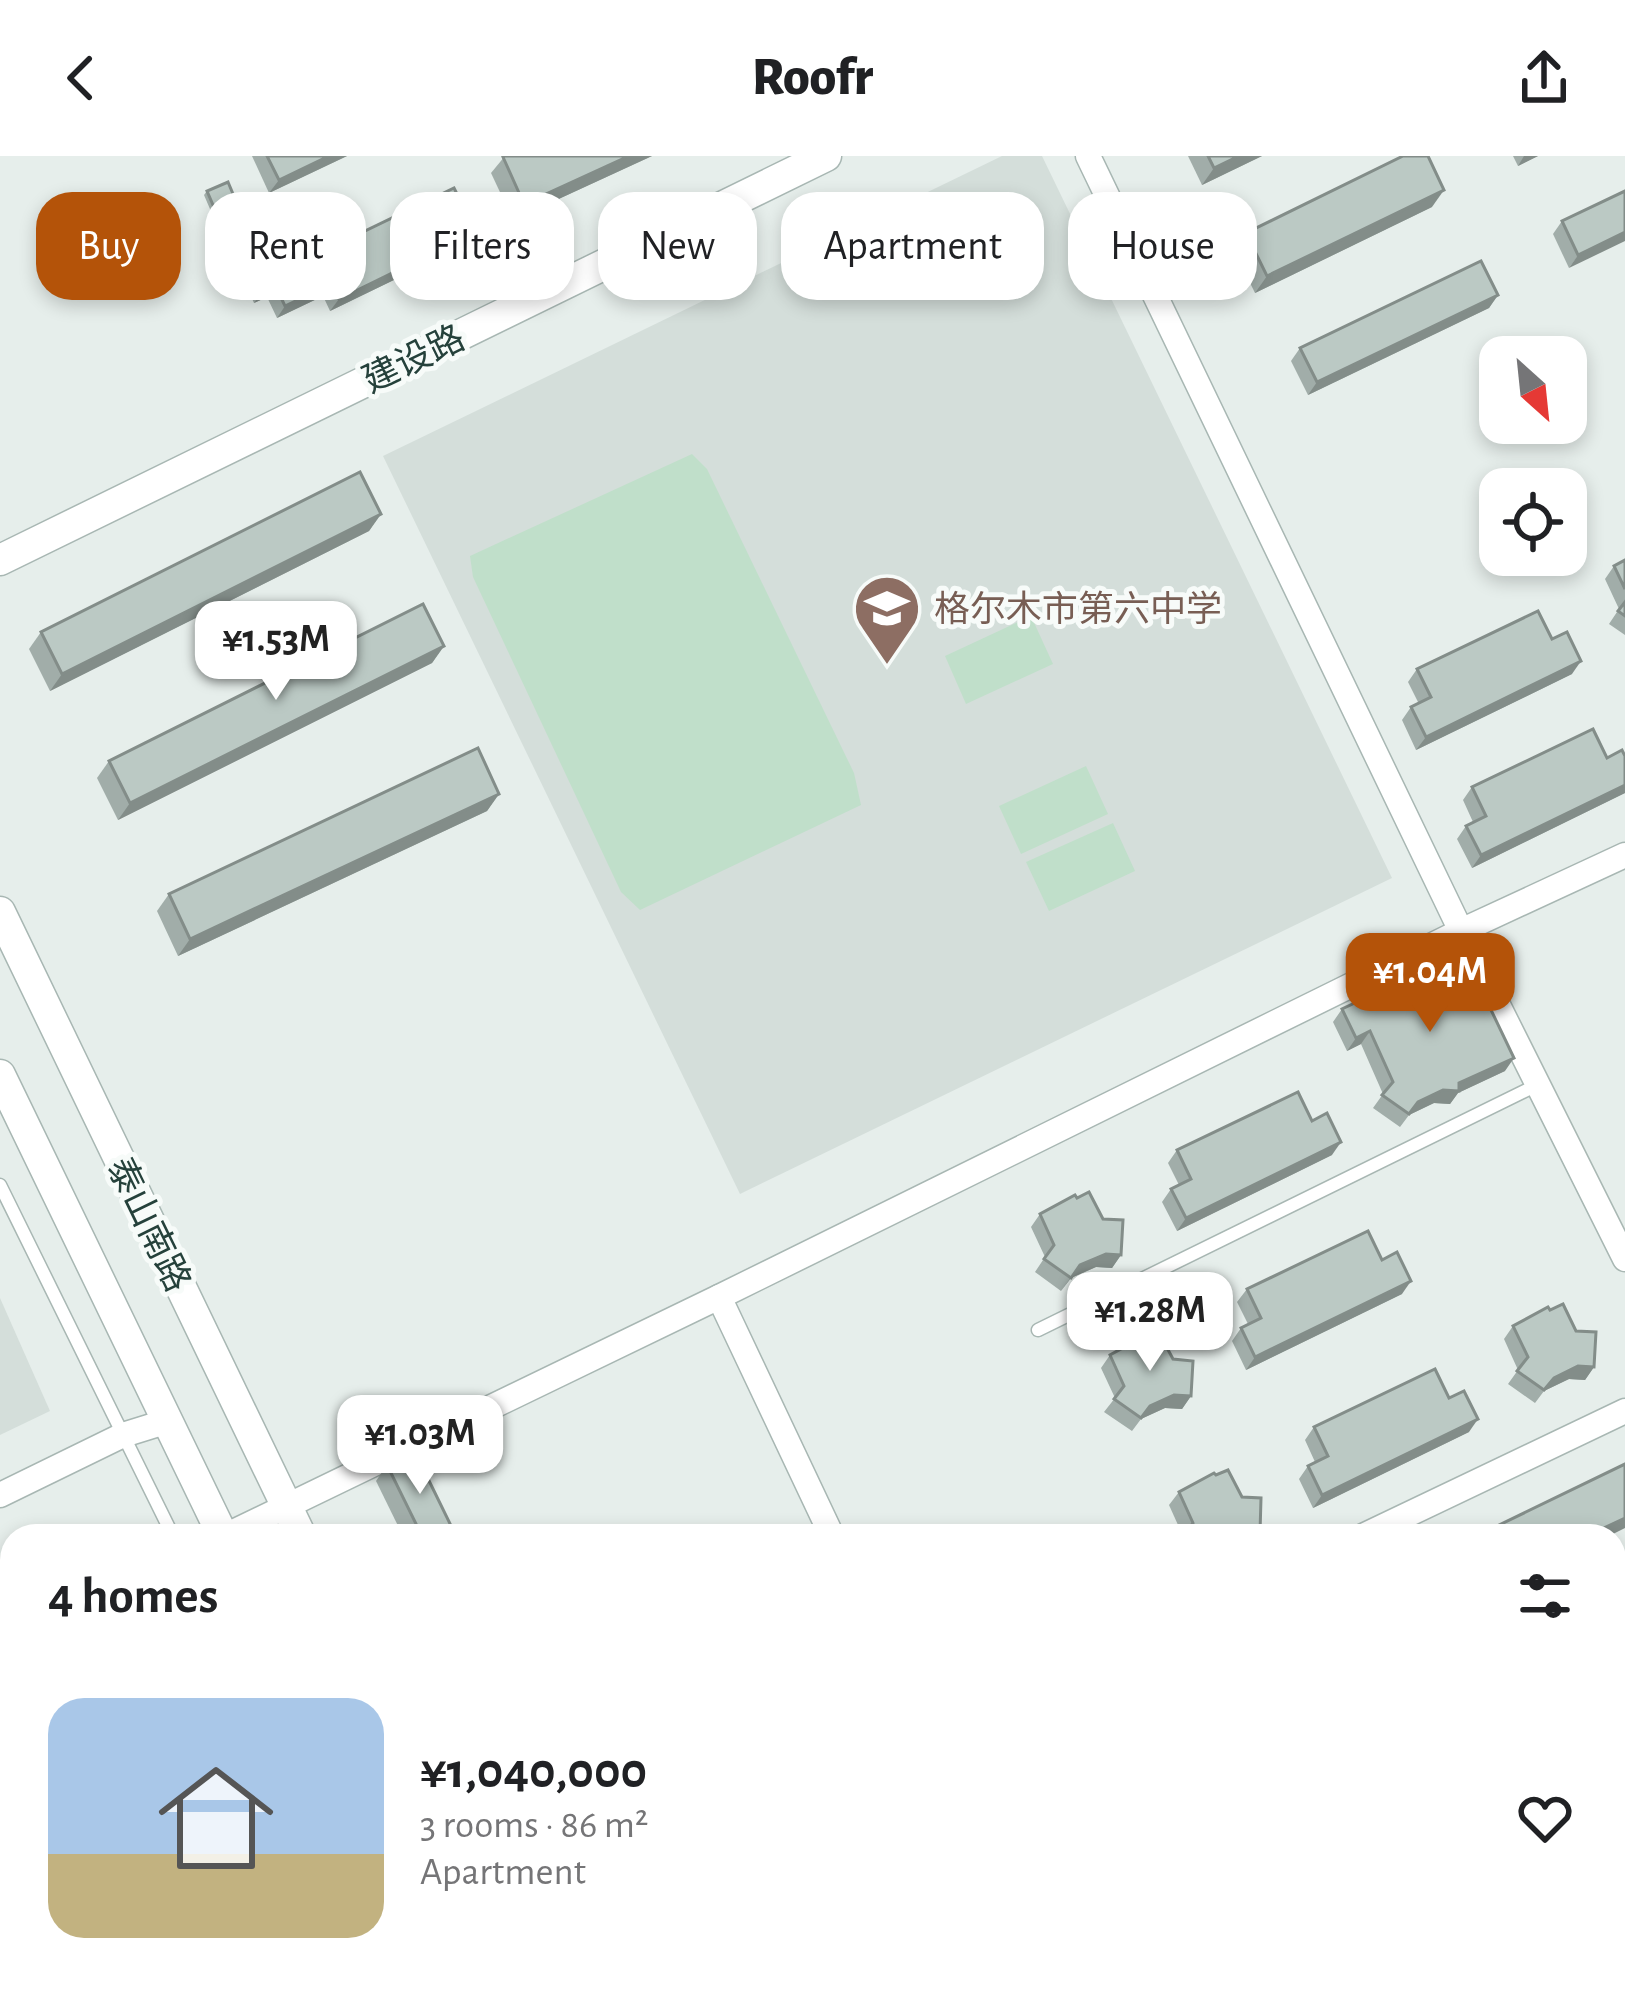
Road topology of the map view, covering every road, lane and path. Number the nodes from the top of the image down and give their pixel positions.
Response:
1 (826, 156) edge
2 (1088, 156) edge
3 (0, 560) edge
4 (1625, 855) edge
5 (0, 912) edge
6 (1461, 931) junction
7 (0, 1075) edge
8 (1538, 1085) junction
9 (0, 1185) edge
10 (1625, 1259) edge
11 (719, 1298) junction
12 (1038, 1330) dead end
13 (1625, 1411) edge
14 (167, 1421) junction
15 (123, 1435) junction
16 (0, 1495) edge
17 (286, 1506) junction
18 (166, 1524) edge
19 (218, 1524) edge
20 (249, 1524) edge
21 (295, 1524) edge
22 (826, 1524) edge
23 (1388, 1524) edge

1 - 3 street, 建设路
2 - 6 street
4 - 6 street
5 - 17 street, 泰山南路
6 - 8 street
6 - 11 street
7 - 14 street, 泰山南路
8 - 10 street
8 - 12 lane
9 - 15 lane
11 - 17 street
11 - 22 street
13 - 23 street
14 - 15 street
14 - 19 street, 泰山南路
15 - 16 street
15 - 18 lane
17 - 20 street
17 - 21 street, 泰山南路

